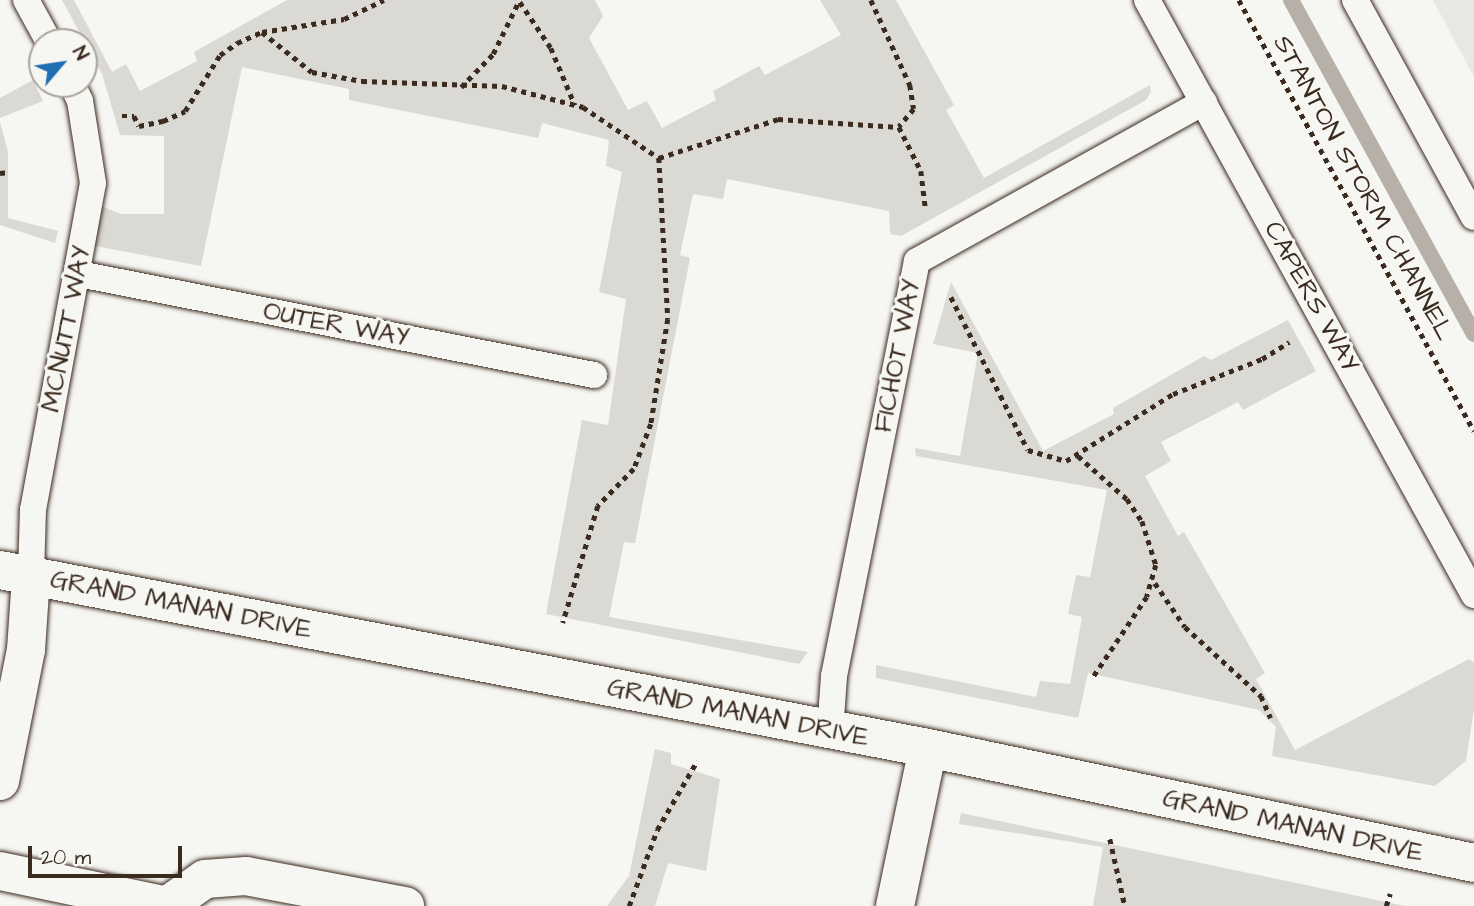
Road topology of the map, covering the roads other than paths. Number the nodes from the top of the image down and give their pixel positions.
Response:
1 (26, 0) edge
2 (1147, 0) edge
3 (1355, 0) edge
4 (41, 28) edge
5 (76, 98) edge
6 (1204, 102) junction
7 (1474, 217) edge
8 (79, 274) junction
9 (594, 375) dead end
10 (15, 573) edge
11 (1474, 595) edge
12 (830, 732) junction
13 (928, 748) junction
14 (0, 781) edge
15 (1474, 863) edge
16 (0, 871) edge
17 (168, 906) edge
18 (405, 906) edge
19 (895, 906) edge

1 - 4 lane
2 - 6 lane, CAPERS WAY
3 - 7 lane
5 - 8 lane, MCNUTT WAY
6 - 11 lane, CAPERS WAY
6 - 12 lane, FICHOT WAY
8 - 9 lane, OUTER WAY
8 - 10 lane, MCNUTT WAY
10 - 12 street, GRAND MANAN DRIVE
10 - 14 street
12 - 13 street, GRAND MANAN DRIVE
13 - 15 street, GRAND MANAN DRIVE
13 - 19 street
16 - 17 street
17 - 18 street

